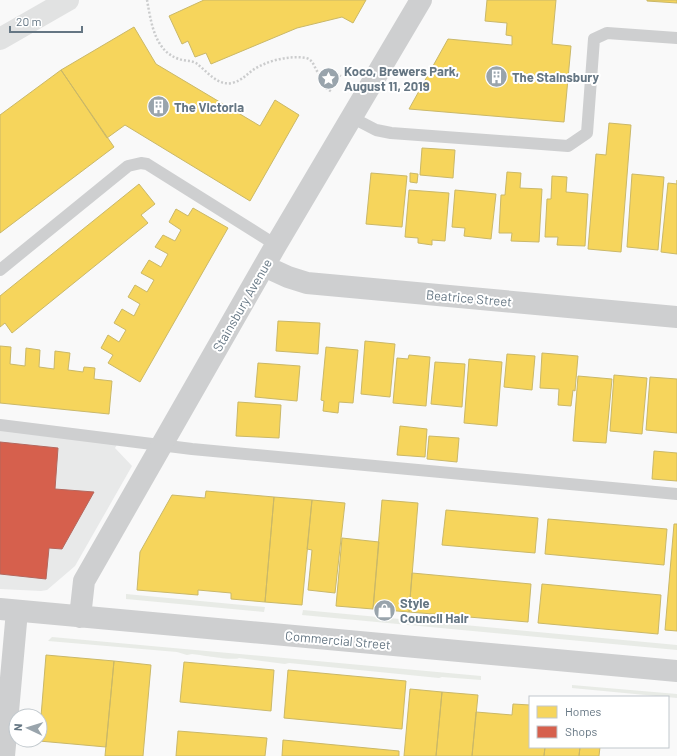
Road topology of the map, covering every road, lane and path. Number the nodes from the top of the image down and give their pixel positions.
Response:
1 (68, 0) edge
2 (146, 0) edge
3 (421, 0) edge
4 (677, 38) edge
5 (0, 40) edge
6 (321, 75) junction
7 (341, 76) dead end
8 (332, 92) dead end
9 (352, 117) junction
10 (276, 245) junction
11 (264, 266) junction
12 (0, 270) edge
13 (677, 317) edge
14 (0, 426) edge
15 (162, 445) junction
16 (677, 494) edge
17 (9, 610) edge
18 (80, 617) junction
19 (677, 672) edge
20 (4, 756) edge

1 - 5 street
2 - 6 path
3 - 9 street, Stainsbury Avenue
4 - 9 lane
6 - 7 path
6 - 8 path
9 - 10 street, Stainsbury Avenue
10 - 11 street, Stainsbury Avenue
10 - 12 lane
11 - 13 street, Beatrice Street
11 - 15 street, Stainsbury Avenue
14 - 15 lane
15 - 16 lane
15 - 18 street, Stainsbury Avenue
17 - 18 street, Commercial Street
17 - 20 street
18 - 19 street, Commercial Street

